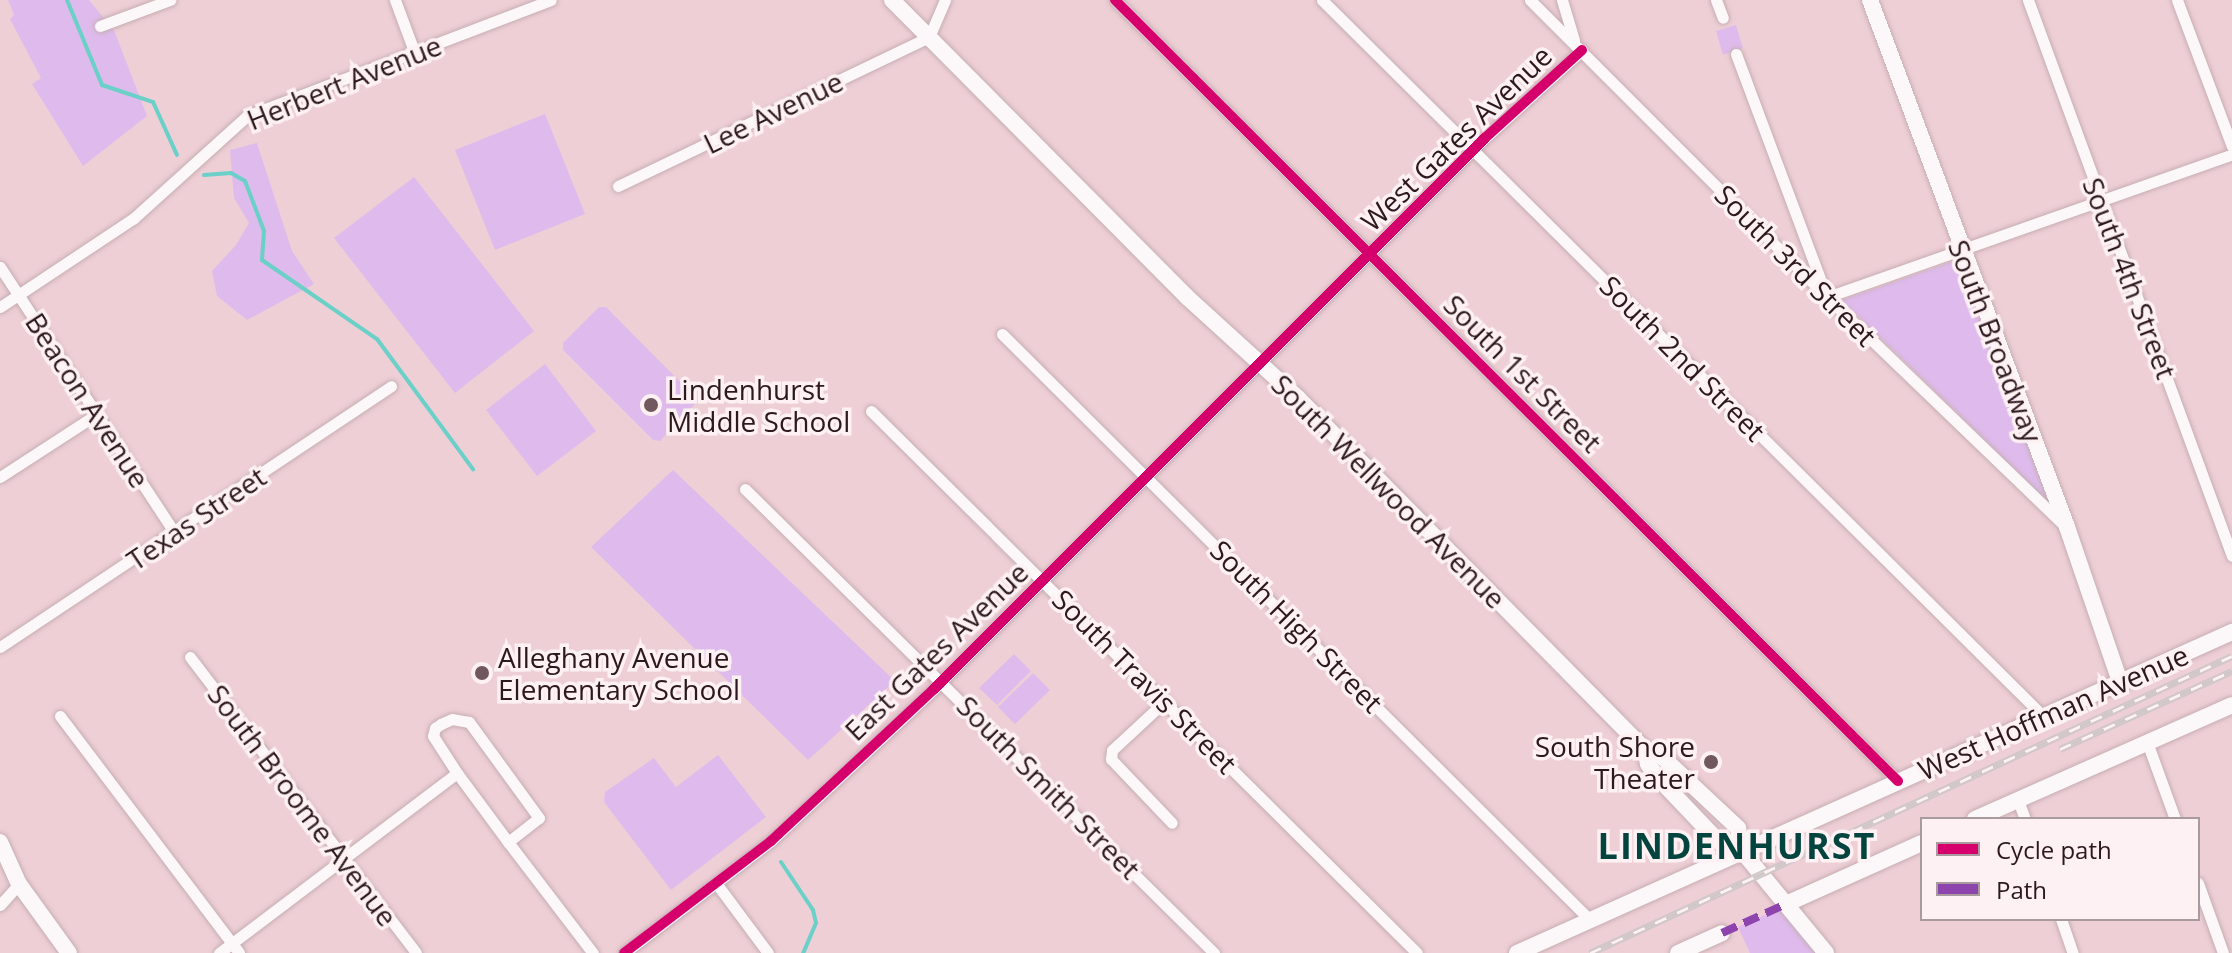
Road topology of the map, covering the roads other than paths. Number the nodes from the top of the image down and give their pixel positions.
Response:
1 (170, 0) edge
2 (395, 0) edge
3 (551, 0) edge
4 (892, 0) edge
5 (945, 0) edge
6 (1115, 0) edge
7 (1322, 0) edge
8 (1530, 0) edge
9 (1562, 0) edge
10 (1716, 0) edge
11 (1870, 0) edge
12 (2028, 0) edge
13 (2177, 0) edge
14 (1723, 18) dead end
15 (100, 26) dead end
16 (929, 37) junction
17 (1578, 45) junction
18 (414, 51) junction
19 (1736, 54) dead end
20 (2232, 146) edge
21 (1472, 151) junction
22 (2232, 154) edge
23 (618, 186) dead end
24 (2103, 199) junction
25 (1961, 250) junction
26 (1370, 254) junction
27 (0, 267) edge
28 (18, 295) junction
29 (1827, 297) junction
30 (0, 307) edge
31 (1002, 334) dead end
32 (1263, 363) junction
33 (391, 386) dead end
34 (871, 411) dead end
35 (97, 414) junction
36 (0, 477) edge
37 (1147, 478) junction
38 (745, 489) dead end
39 (2067, 527) junction
40 (175, 533) junction
41 (2232, 556) edge
42 (1043, 581) junction
43 (2232, 632) edge
44 (0, 647) edge
45 (190, 657) dead end
46 (942, 680) junction
47 (2120, 682) junction
48 (1165, 701) junction
49 (2232, 705) edge
50 (60, 716) dead end
51 (2044, 717) junction
52 (2147, 742) junction
53 (457, 773) junction
54 (1898, 781) junction
55 (2018, 800) junction
56 (1980, 817) edge
57 (2024, 817) edge
58 (2174, 817) edge
59 (1172, 823) dead end
60 (0, 842) edge
61 (508, 842) junction
62 (1920, 844) edge
63 (1742, 851) junction
64 (344, 859) junction
65 (716, 883) junction
66 (19, 884) junction
67 (2200, 889) edge
68 (1786, 904) junction
69 (0, 905) edge
70 (1590, 920) junction
71 (2062, 921) edge
72 (1722, 933) dead end
73 (235, 948) edge
74 (69, 953) edge
75 (219, 953) edge
76 (416, 953) edge
77 (593, 953) edge
78 (624, 953) edge
79 (768, 953) edge
80 (1214, 953) edge
81 (1417, 953) edge
82 (1517, 953) edge
83 (1678, 953) edge
84 (1826, 953) edge
85 (2073, 953) edge
86 (2223, 953) edge

1 - 15 street
2 - 18 street
3 - 18 street, Herbert Avenue
4 - 16 main road, South Wellwood Avenue
5 - 16 street
6 - 26 street, South 1st Street
7 - 21 street, South 2nd Street
8 - 17 street, South 3rd Street
9 - 17 street
10 - 14 street
11 - 25 main road, South Broadway
12 - 24 street, South 4th Street
13 - 20 street
16 - 23 street, Lee Avenue
16 - 32 main road, South Wellwood Avenue
17 - 21 street, West Gates Avenue
17 - 29 street, South 3rd Street
18 - 28 street, Herbert Avenue
19 - 29 street
21 - 26 street, West Gates Avenue
21 - 51 street, South 2nd Street
22 - 24 street
24 - 25 street
24 - 41 street, South 4th Street
25 - 29 street
25 - 39 main road, South Broadway
26 - 32 street, West Gates Avenue
26 - 54 street, South 1st Street
27 - 28 street, Beacon Avenue
28 - 30 street, Herbert Avenue
28 - 35 street, Beacon Avenue
29 - 39 street, South 3rd Street
31 - 37 street, South High Street
32 - 37 street, East Gates Avenue
32 - 63 main road, South Wellwood Avenue
33 - 40 street, Texas Street
34 - 42 street, South Travis Street
35 - 36 street
35 - 40 street, Beacon Avenue
37 - 42 street, East Gates Avenue
37 - 70 street, South High Street
38 - 46 street, South Smith Street
39 - 47 main road, South Broadway
40 - 44 street, Texas Street
42 - 46 street, East Gates Avenue
42 - 48 street, South Travis Street
43 - 47 main road, West Hoffman Avenue
45 - 64 street, South Broome Avenue
46 - 65 street, East Gates Avenue
46 - 80 street, South Smith Street
47 - 51 main road, West Hoffman Avenue
48 - 59 street
48 - 81 street, South Travis Street
49 - 52 main road
50 - 73 street
51 - 54 main road, West Hoffman Avenue
52 - 55 main road
52 - 58 street
53 - 61 street
53 - 61 street
53 - 64 street
54 - 63 main road, West Hoffman Avenue
55 - 56 main road
55 - 57 street
60 - 66 main road
61 - 77 street
62 - 68 main road
63 - 68 main road, South Wellwood Avenue
63 - 70 main road, West Hoffman Avenue
64 - 73 street
64 - 76 street, South Broome Avenue
65 - 78 street, East Gates Avenue
65 - 79 street
66 - 69 street
66 - 74 main road
67 - 86 street
68 - 84 main road, South Wellwood Avenue
70 - 82 main road, West Hoffman Avenue
71 - 85 street
72 - 83 main road
73 - 75 street

